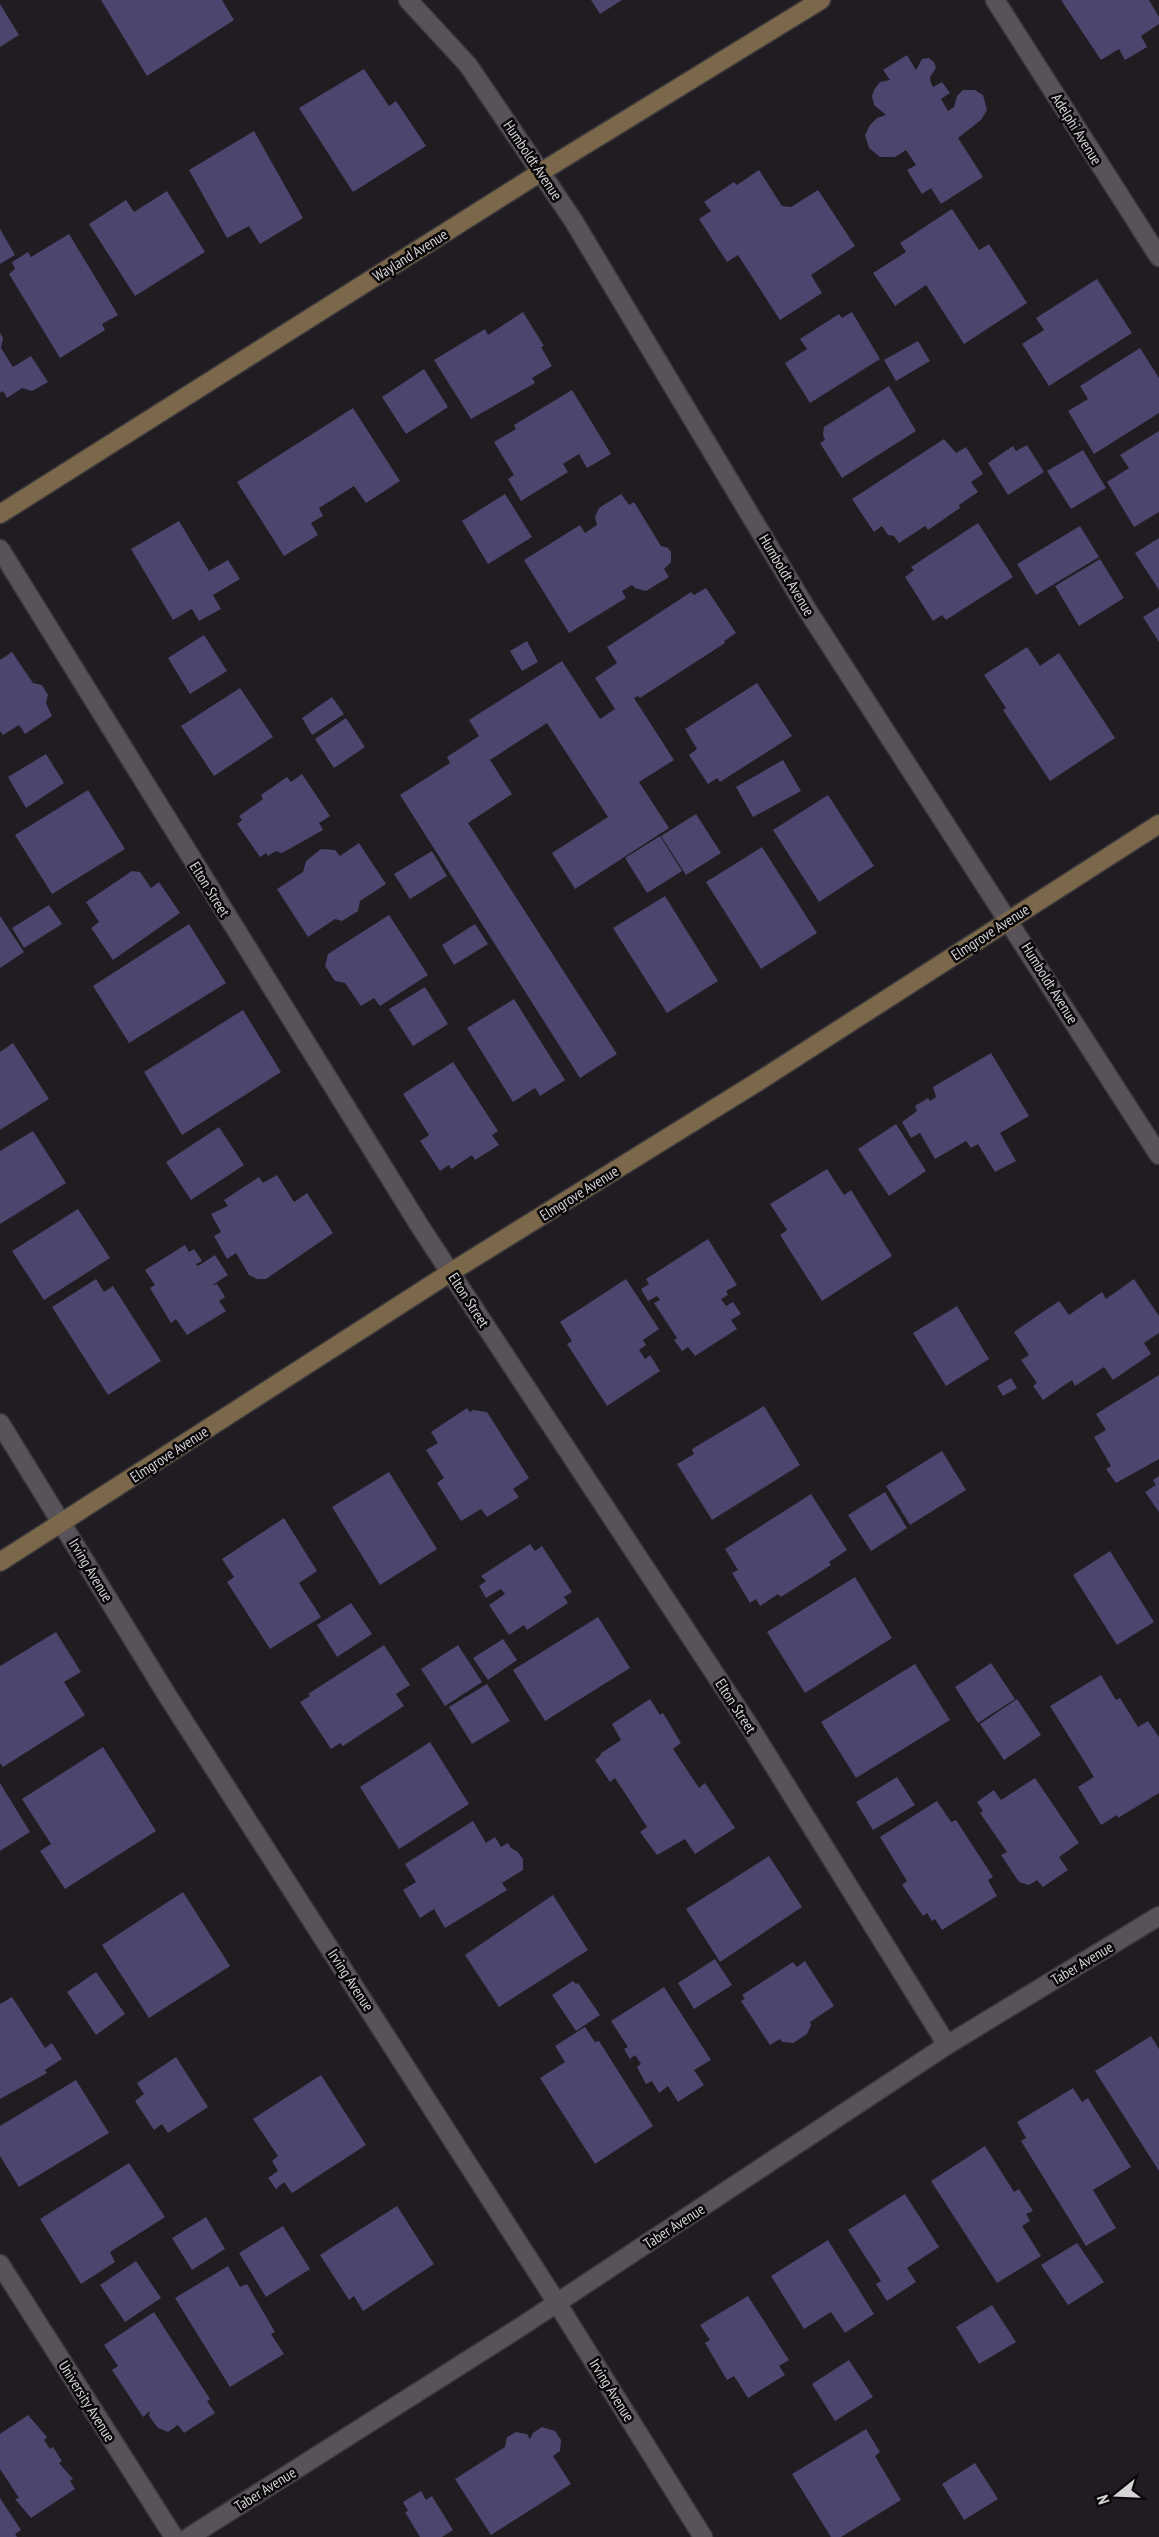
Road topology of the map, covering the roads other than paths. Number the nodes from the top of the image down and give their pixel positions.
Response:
1 (408, 0) edge
2 (821, 0) edge
3 (995, 0) edge
4 (541, 172) junction
5 (1159, 257) edge
6 (0, 514) edge
7 (0, 549) edge
8 (1159, 824) edge
9 (1009, 920) junction
10 (1159, 1155) edge
11 (451, 1272) junction
12 (0, 1423) edge
13 (62, 1523) junction
14 (0, 1562) edge
15 (1159, 1916) edge
16 (947, 2045) junction
17 (0, 2264) edge
18 (557, 2302) junction
19 (174, 2537) edge
20 (189, 2537) edge
21 (703, 2537) edge

1 - 4 street, Humboldt Avenue
2 - 4 street, Wayland Avenue
3 - 5 street, Adelphi Avenue
4 - 6 street, Wayland Avenue
4 - 9 street, Humboldt Avenue
7 - 11 street, Elton Street
8 - 9 street, Elmgrove Avenue
9 - 10 street, Humboldt Avenue
9 - 11 street, Elmgrove Avenue
11 - 13 street, Elmgrove Avenue
11 - 16 street, Elton Street
12 - 13 street, Irving Avenue
13 - 14 street, Elmgrove Avenue
13 - 18 street, Irving Avenue
15 - 16 street, Taber Avenue
16 - 18 street, Taber Avenue
17 - 19 street, University Avenue
18 - 20 street, Taber Avenue
18 - 21 street, Irving Avenue

